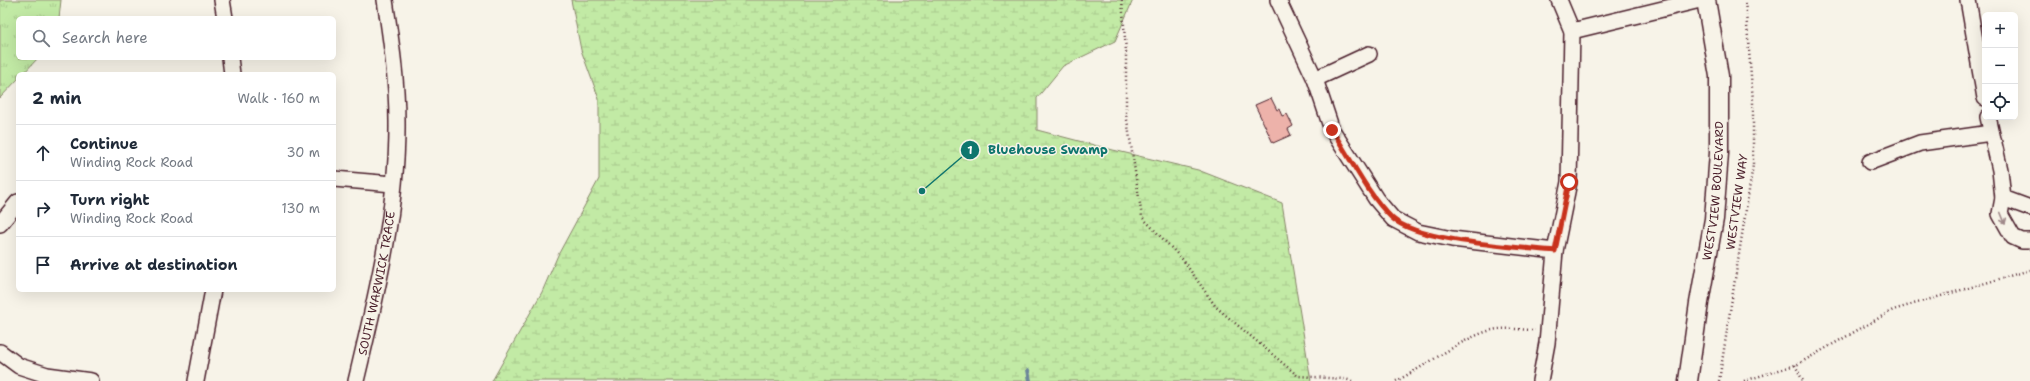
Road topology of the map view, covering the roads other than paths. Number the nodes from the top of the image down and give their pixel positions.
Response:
1 (222, 0) edge
2 (385, 0) edge
3 (1278, 0) edge
4 (1559, 0) edge
5 (1700, 0) edge
6 (1706, 0) edge
7 (1968, 0) edge
8 (224, 16) edge
9 (1572, 31) junction
10 (1369, 54) dead end
11 (230, 60) edge
12 (232, 72) edge
13 (1315, 79) junction
14 (1983, 84) edge
15 (1989, 120) edge
16 (1991, 133) junction
17 (1870, 162) dead end
18 (336, 179) edge
19 (393, 184) junction
20 (2003, 198) junction
21 (16, 204) edge
22 (2030, 208) edge
23 (0, 224) edge
24 (2030, 241) edge
25 (1555, 251) junction
26 (213, 292) edge
27 (0, 352) edge
28 (91, 381) edge
29 (196, 381) edge
30 (356, 381) edge
31 (1540, 381) edge
32 (1688, 381) edge

1 - 8 street
2 - 19 street, SOUTH WARWICK TRACE
3 - 13 street
4 - 9 street
5 - 9 street
6 - 32 street, WESTVIEW BOULEVARD
7 - 14 street
9 - 25 street
10 - 13 street
11 - 12 street
13 - 25 street
15 - 16 street
16 - 17 street
16 - 20 street
18 - 19 street
19 - 30 street, SOUTH WARWICK TRACE
20 - 22 street
20 -> 24 street
21 - 23 street
25 - 31 street
26 - 29 street
27 - 28 street

